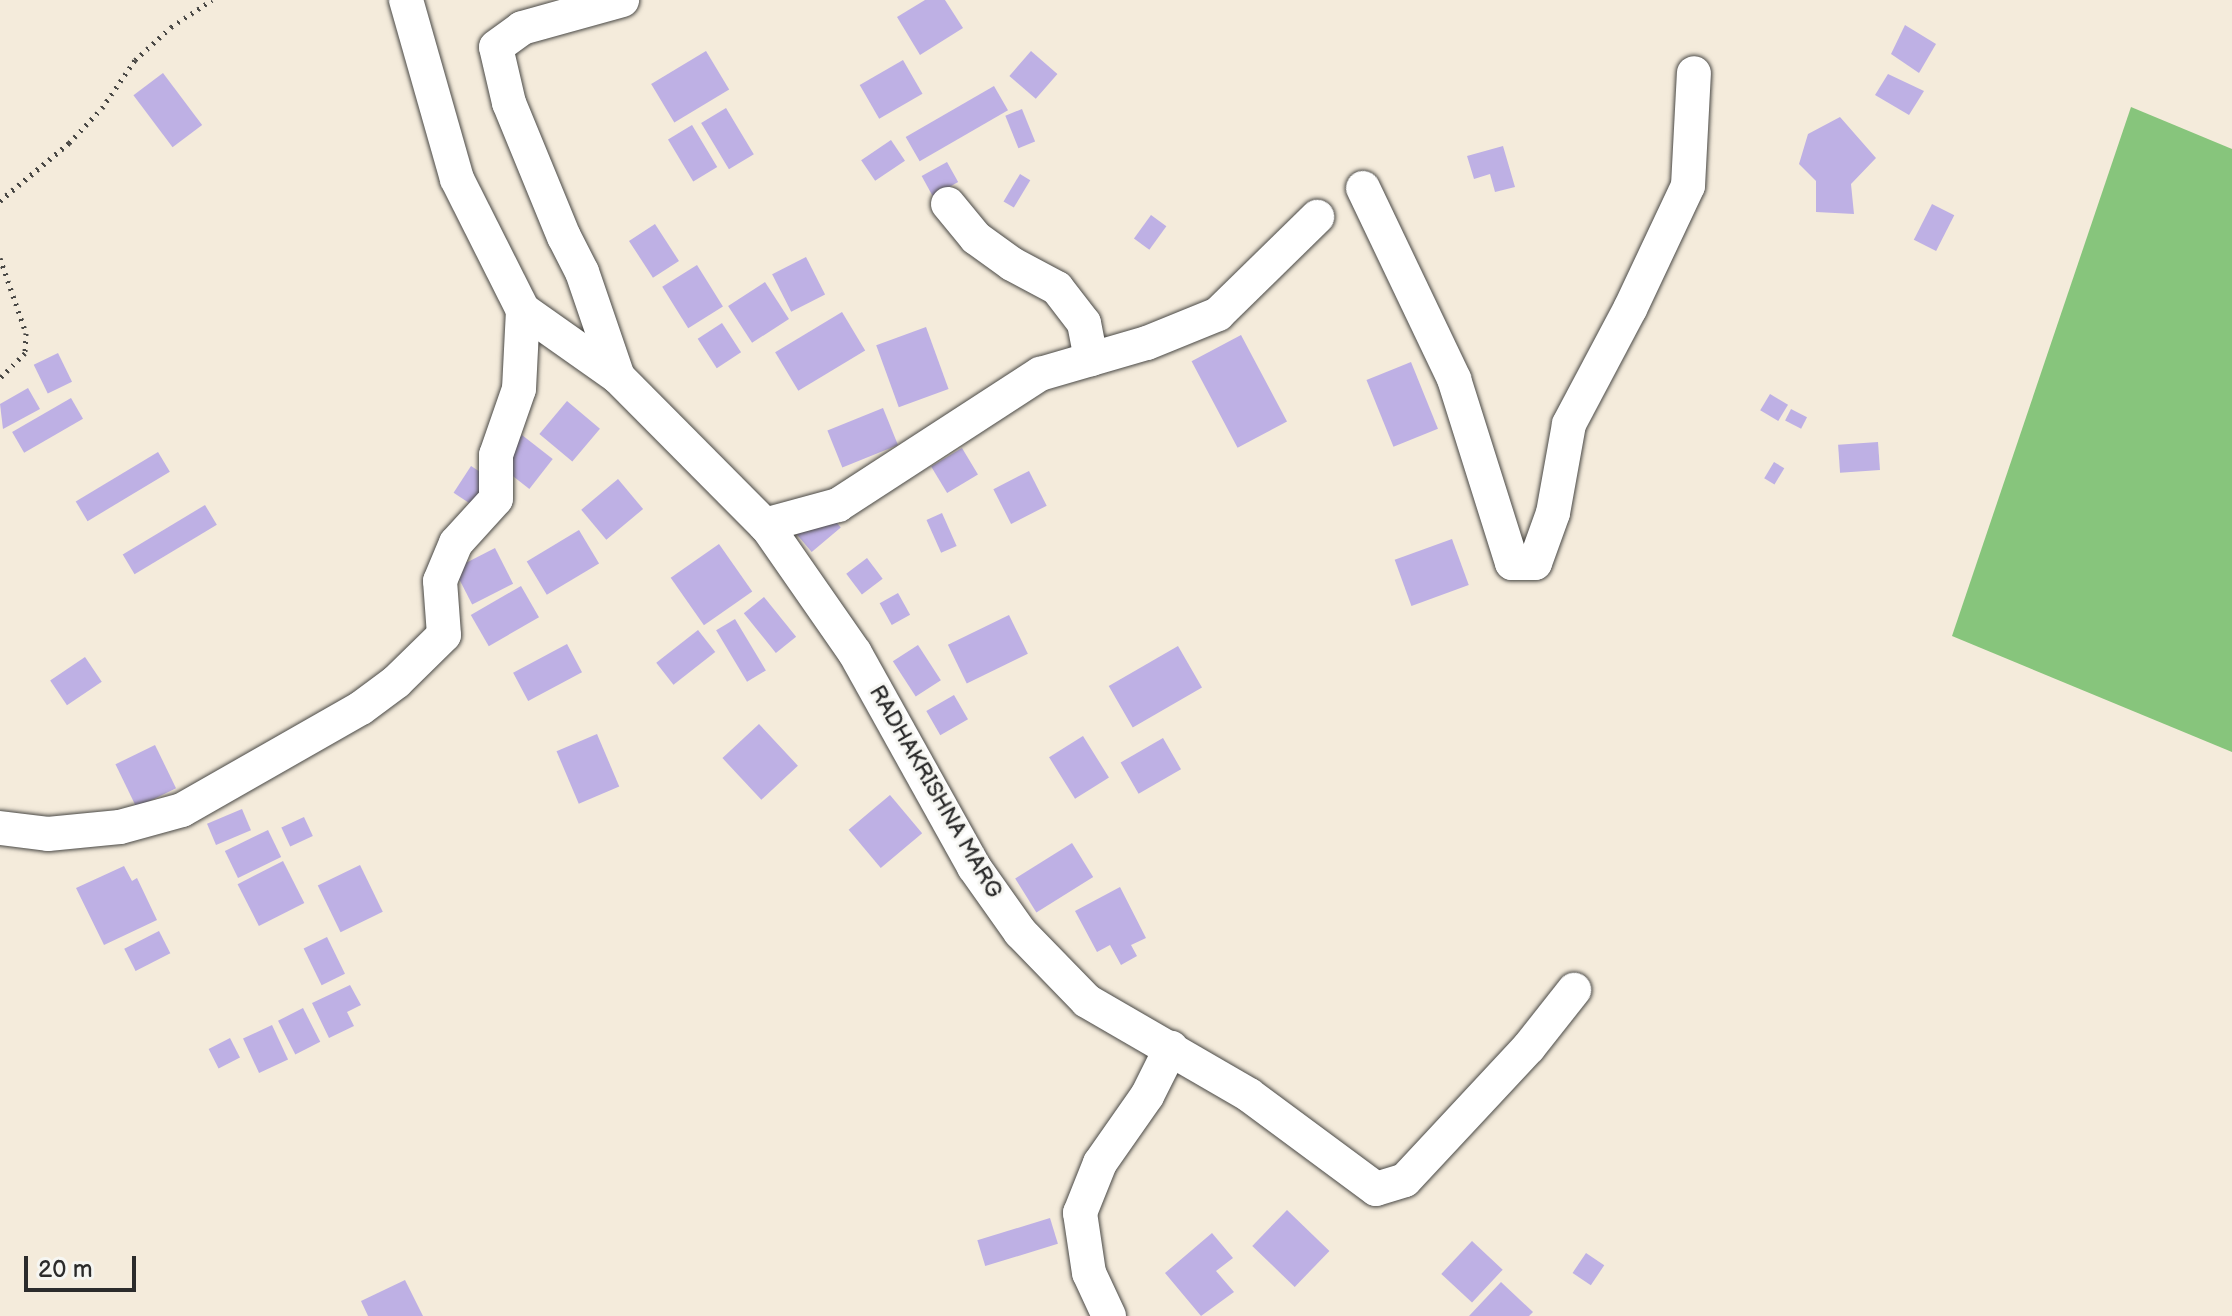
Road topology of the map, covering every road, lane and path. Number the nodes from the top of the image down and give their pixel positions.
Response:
1 (212, 0) edge
2 (406, 0) edge
3 (622, 0) edge
4 (1694, 73) dead end
5 (1363, 188) dead end
6 (2, 199) edge
7 (948, 204) dead end
8 (1317, 217) dead end
9 (0, 258) edge
10 (523, 310) junction
11 (1091, 359) junction
12 (618, 377) junction
13 (0, 378) edge
14 (765, 525) junction
15 (0, 828) edge
16 (1574, 990) dead end
17 (1171, 1048) junction
18 (1109, 1316) edge

1 - 6 path
2 - 10 street
3 - 12 street
4 - 5 street
7 - 11 street
8 - 11 street
9 - 13 path
10 - 12 street, RADHAKRISHNA MARG
10 - 15 street
11 - 14 street
12 - 14 street, RADHAKRISHNA MARG
14 - 17 street, RADHAKRISHNA MARG
16 - 17 street, RADHAKRISHNA MARG
17 - 18 street

